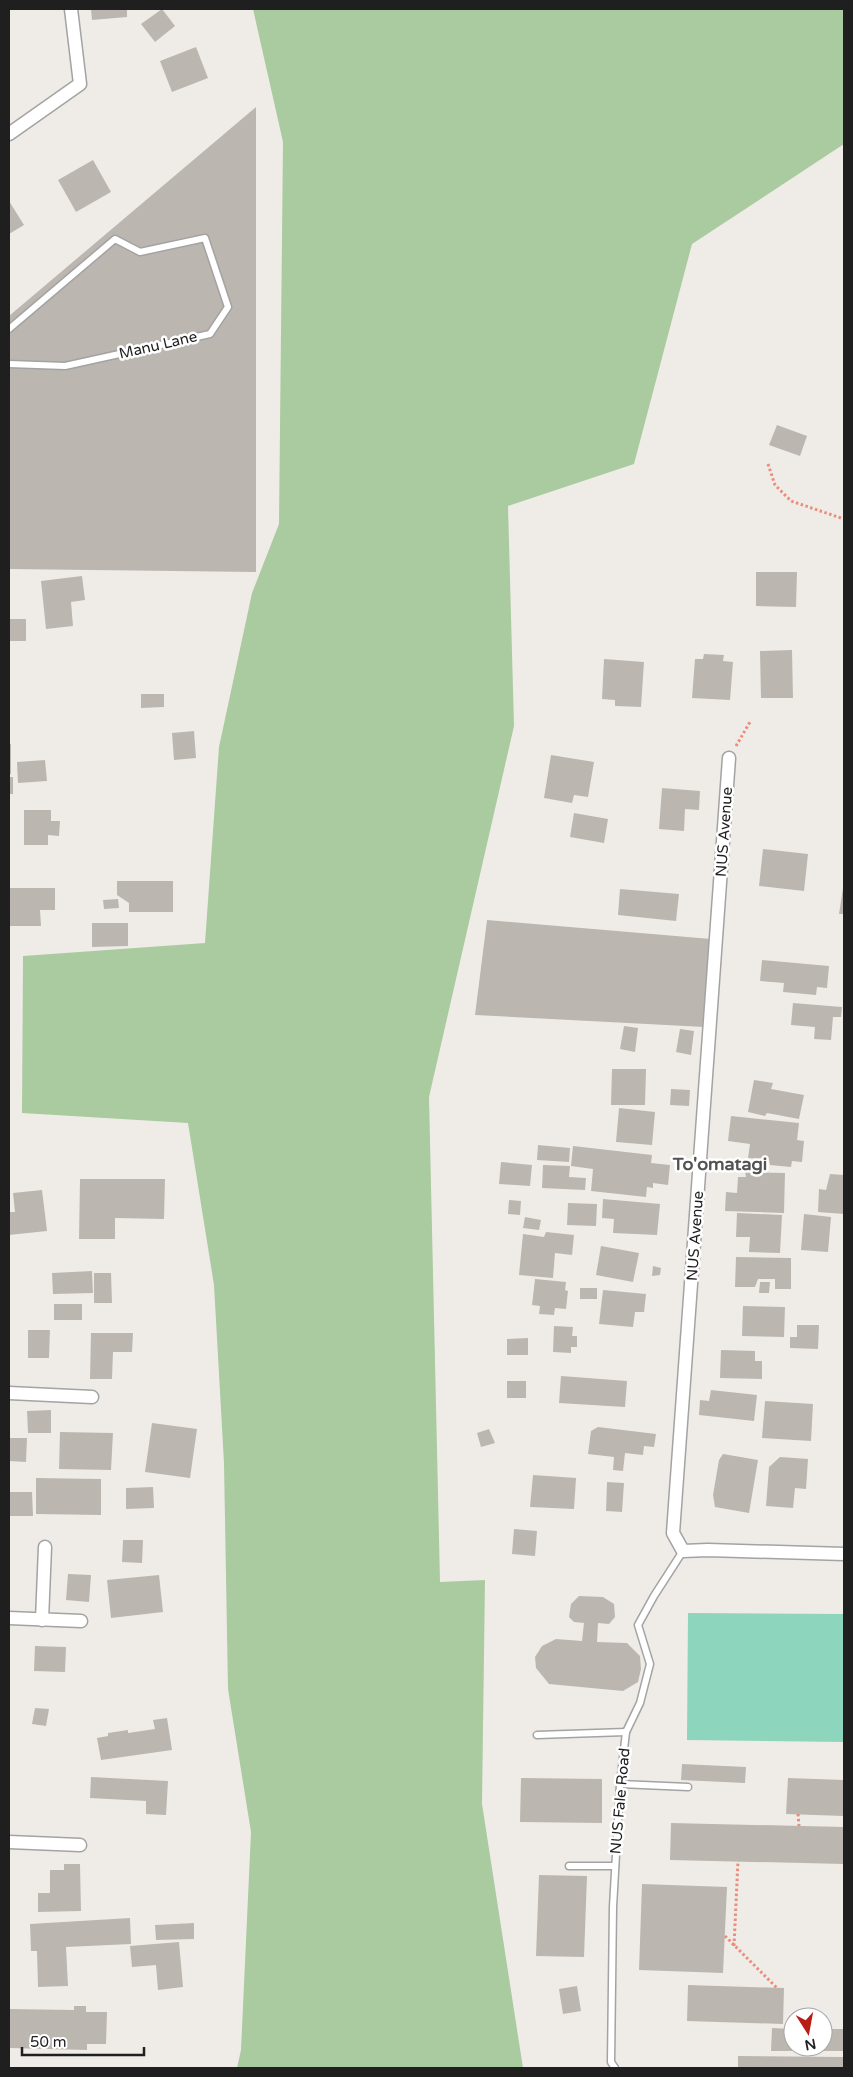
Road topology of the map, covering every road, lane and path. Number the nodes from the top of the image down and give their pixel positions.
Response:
1 (71, 9) edge
2 (9, 134) edge
3 (9, 329) edge
4 (9, 364) edge
5 (768, 464) dead end
6 (844, 519) edge
7 (750, 722) dead end
8 (729, 758) joint
9 (9, 1393) edge
10 (92, 1397) dead end
11 (44, 1547) dead end
12 (683, 1551) junction
13 (844, 1554) edge
14 (9, 1618) edge
15 (42, 1620) junction
16 (80, 1621) dead end
17 (626, 1732) junction
18 (537, 1735) dead end
19 (620, 1784) junction
20 (688, 1787) dead end
21 (798, 1814) dead end
22 (800, 1826) dead end
23 (9, 1842) edge
24 (80, 1845) dead end
25 (738, 1861) dead end
26 (569, 1866) dead end
27 (615, 1866) junction
28 (725, 1936) dead end
29 (734, 1946) junction
30 (777, 1988) dead end
31 (615, 2068) edge

1 - 2 street
3 - 4 lane, Manu Lane
5 - 6 path
7 - 8 path
8 - 12 street, NUS Avenue
9 - 10 street
11 - 15 street
12 - 13 street
12 - 17 lane, NUS Fale Road
14 - 15 street
15 - 16 street
17 - 18 lane
17 - 19 lane, NUS Fale Road
19 - 20 lane
19 - 27 lane, NUS Fale Road
21 - 22 path
23 - 24 street
25 - 29 path
26 - 27 lane
27 - 31 lane, NUS Fale Road
28 - 29 path
29 - 30 path

